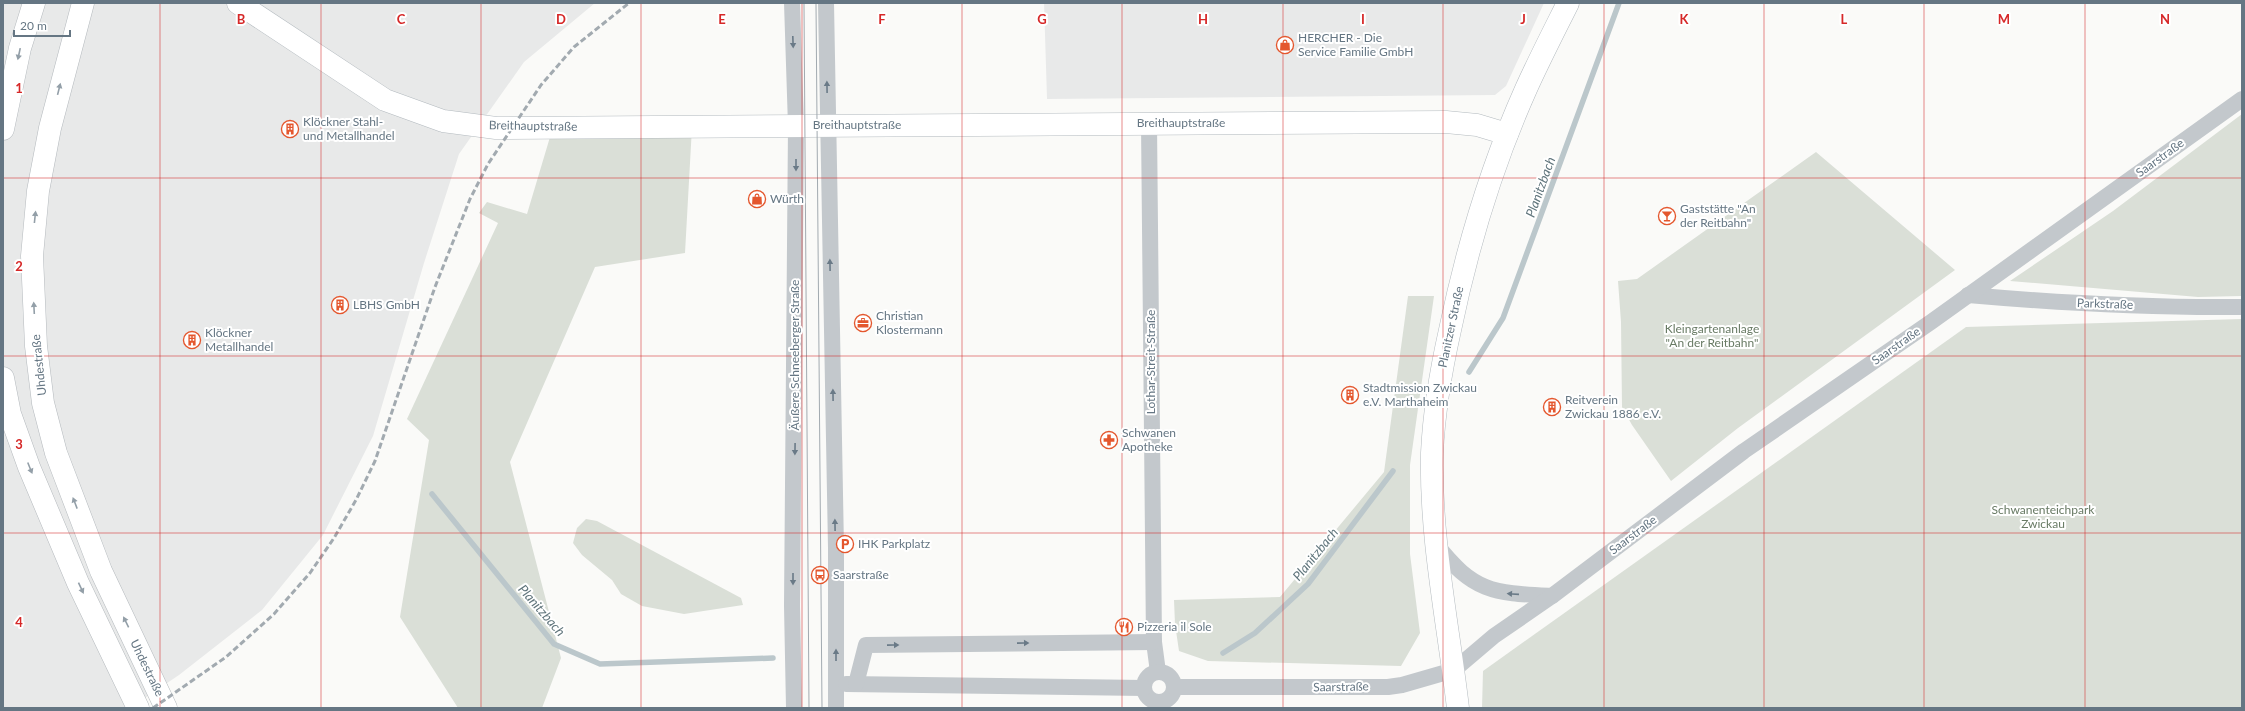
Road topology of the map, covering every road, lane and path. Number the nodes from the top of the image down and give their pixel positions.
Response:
1 (34, 3) edge
2 (82, 3) edge
3 (238, 3) edge
4 (792, 3) edge
5 (826, 3) edge
6 (1568, 3) edge
7 (2242, 99) edge
8 (1149, 123) junction
9 (796, 126) junction
10 (828, 126) junction
11 (3, 129) edge
12 (1507, 134) junction
13 (1968, 295) junction
14 (2242, 307) edge
15 (3, 378) edge
16 (1436, 544) junction
17 (1552, 596) junction
18 (1154, 642) junction
19 (1454, 670) junction
20 (1158, 672) junction
21 (836, 684) junction
22 (856, 684) junction
23 (1174, 687) junction
24 (1144, 688) junction
25 (1159, 705) edge
26 (138, 708) edge
27 (166, 708) edge
28 (794, 708) edge
29 (836, 708) edge
30 (1458, 708) edge

1 -> 11 main road
27 -> 2 main road, Uhdestraße
3 - 9 main road, Breithauptstraße
4 -> 9 street, Äußere Schneeberger Straße
10 -> 5 street
6 - 12 main road, Planitzer Straße
7 - 13 street, Saarstraße
8 - 10 main road, Breithauptstraße
8 - 12 main road, Breithauptstraße
8 - 18 street, Lothar-Streit-Straße
9 - 10 main road, Breithauptstraße
9 -> 28 street, Äußere Schneeberger Straße
21 -> 10 street
12 - 16 main road, Planitzer Straße
13 - 14 street, Parkstraße
13 - 17 street, Saarstraße
15 -> 26 main road, Uhdestraße
17 -> 16 street
16 - 19 main road, Planitzer Straße
17 - 19 street, Saarstraße
18 - 20 street, Lothar-Streit-Straße
22 -> 18 street
19 - 23 street, Saarstraße
19 - 30 main road, Planitzer Straße
20 - 23 street
20 - 24 street
21 - 22 street
21 - 29 street
22 - 24 street
23 - 25 street
24 - 25 street

